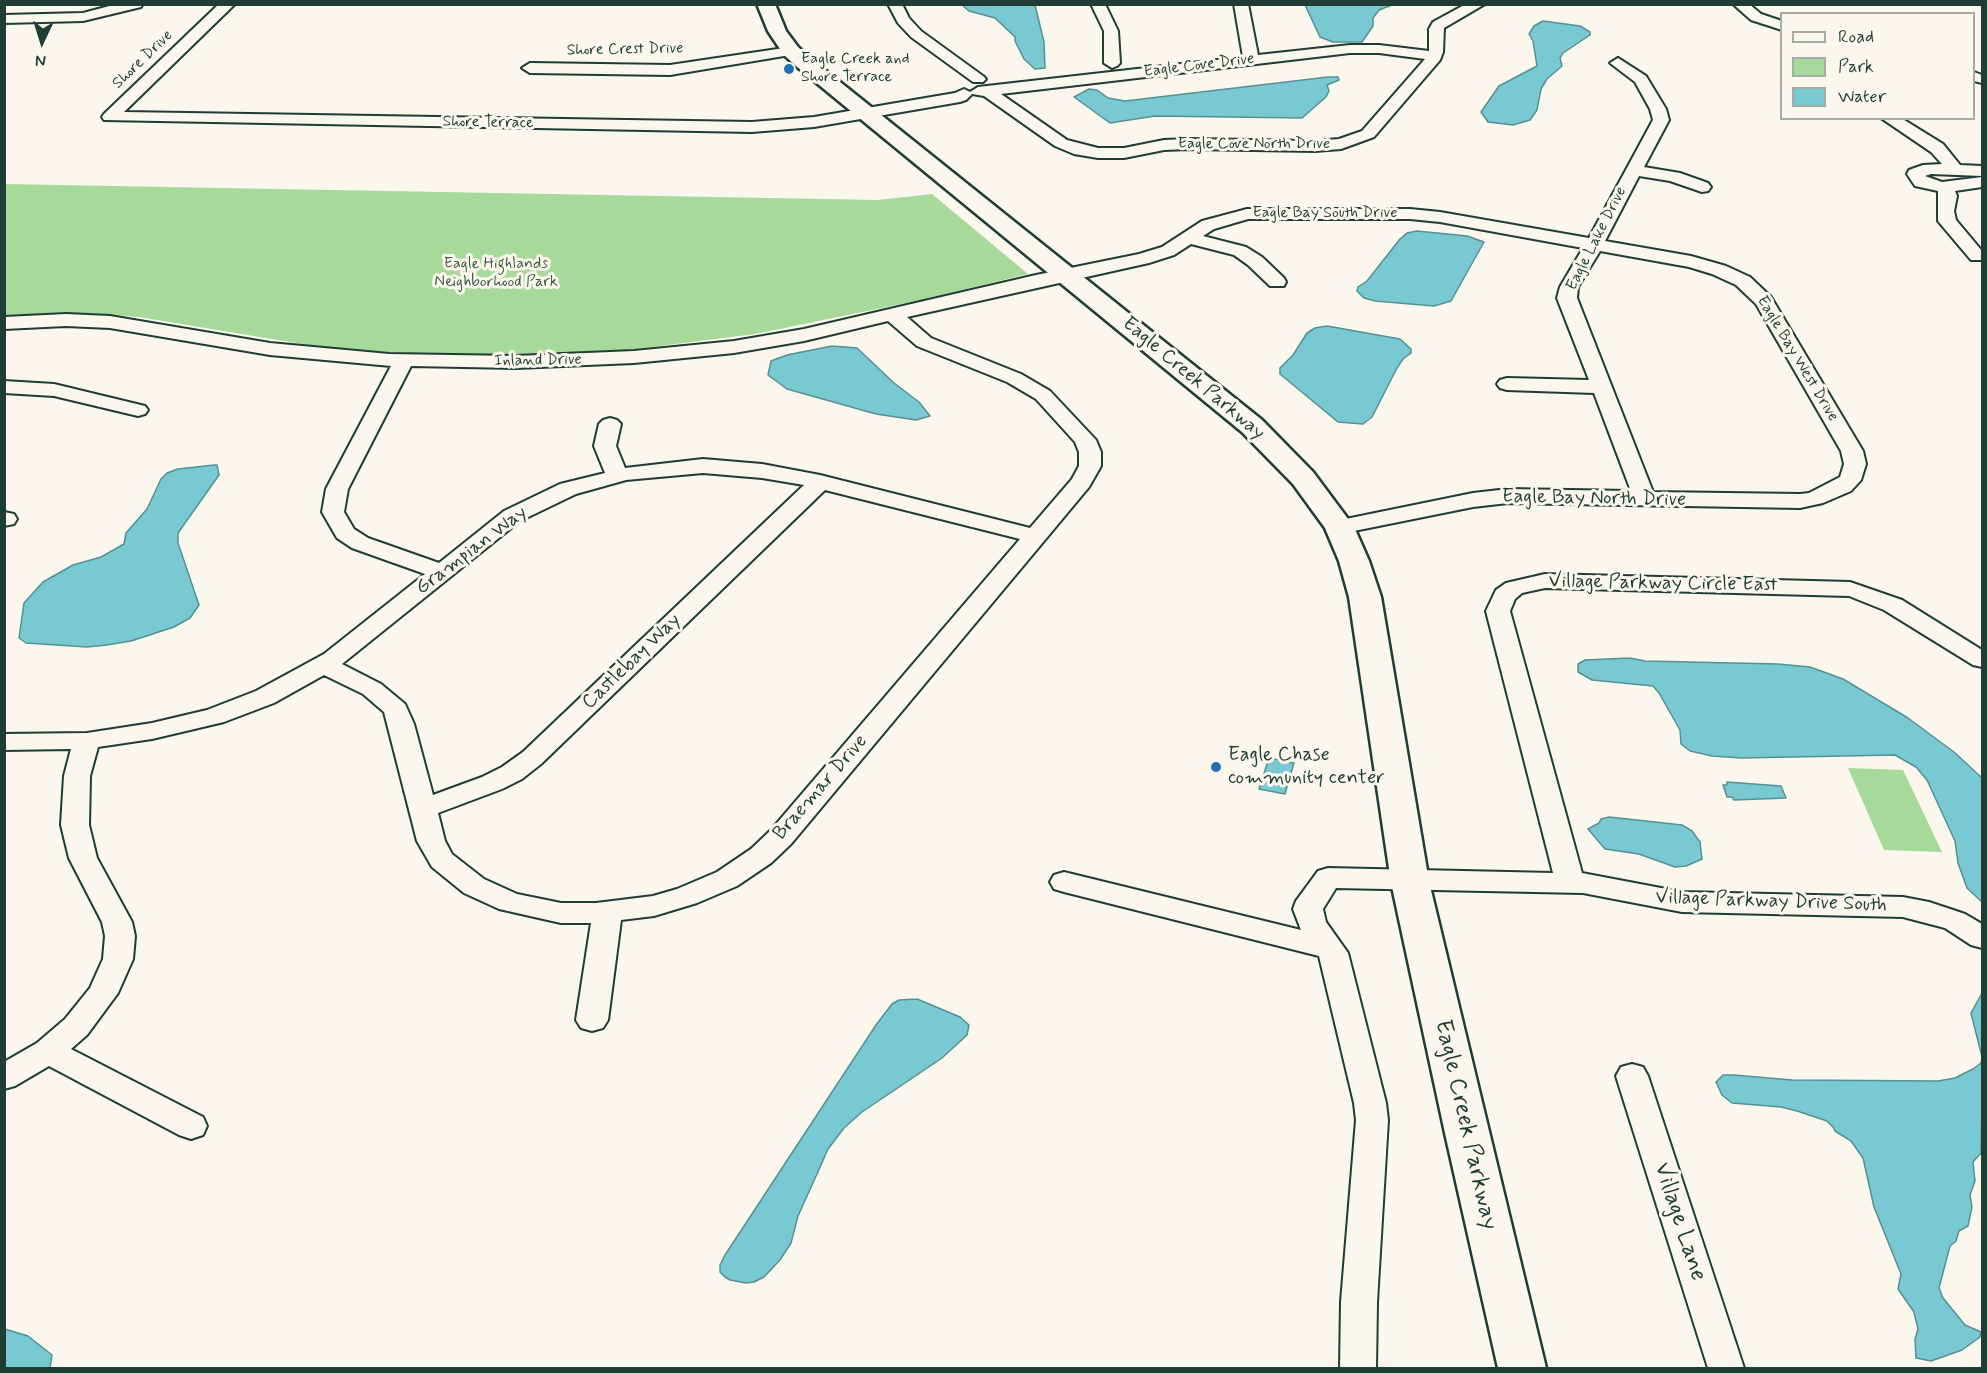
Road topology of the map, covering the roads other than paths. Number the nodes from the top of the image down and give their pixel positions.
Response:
1 (92, 4) edge
2 (136, 4) edge
3 (228, 4) edge
4 (766, 4) edge
5 (895, 4) edge
6 (1241, 4) edge
7 (1478, 4) edge
8 (1740, 4) edge
9 (1106, 7) edge
10 (4, 8) edge
11 (4, 20) edge
12 (1780, 25) edge
13 (791, 51) junction
14 (1434, 56) junction
15 (1251, 60) junction
16 (1112, 63) dead end
17 (1618, 63) dead end
18 (530, 68) dead end
19 (983, 85) junction
20 (863, 112) junction
21 (110, 117) joint
22 (1891, 120) edge
23 (1634, 170) junction
24 (1955, 170) junction
25 (1983, 171) edge
26 (1983, 182) edge
27 (1702, 187) dead end
28 (1945, 188) junction
29 (1188, 238) junction
30 (1594, 245) junction
31 (1977, 256) dead end
32 (1066, 275) junction
33 (1277, 282) dead end
34 (893, 315) junction
35 (4, 323) edge
36 (404, 360) junction
37 (1507, 384) dead end
38 (4, 387) edge
39 (1602, 387) junction
40 (138, 410) dead end
41 (610, 424) dead end
42 (616, 476) junction
43 (820, 482) junction
44 (1847, 483) joint
45 (1645, 499) junction
46 (1339, 527) junction
47 (1036, 536) junction
48 (442, 572) junction
49 (1983, 660) edge
50 (323, 665) junction
51 (87, 741) junction
52 (4, 742) edge
53 (422, 809) junction
54 (1064, 882) dead end
55 (1410, 882) junction
56 (1570, 883) junction
57 (607, 913) junction
58 (1983, 938) edge
59 (1330, 948) junction
60 (592, 1020) dead end
61 (48, 1050) junction
62 (1632, 1076) dead end
63 (4, 1077) edge
64 (191, 1126) dead end
65 (1358, 1368) edge
66 (1522, 1368) edge
67 (1726, 1368) edge

1 - 10 street
2 - 11 street
3 - 21 street, Shore Drive
4 - 13 main road, Eagle Creek Parkway
5 - 19 street, Eagle Cove North Drive
6 - 15 street
7 - 14 street
8 - 12 street
9 - 16 street
13 - 18 street, Shore Crest Drive
13 - 20 main road, Eagle Creek Parkway
14 - 15 street, Eagle Cove Drive
14 - 19 street, Eagle Cove North Drive
15 - 19 street, Eagle Cove Drive
17 - 23 street, Eagle Lake Drive
19 - 20 street, Eagle Cove Drive
20 - 21 street, Shore Terrace
20 - 32 main road, Eagle Creek Parkway
22 - 24 street
23 - 27 street
23 - 30 street, Eagle Lake Drive
24 - 25 street
24 - 28 street
26 - 28 street
28 - 31 street
29 - 30 street, Eagle Bay South Drive
29 - 32 street, Eagle Bay South Drive
29 - 33 street
30 - 39 street, Eagle Lake Drive
30 - 44 street, Eagle Bay West Drive
32 - 34 street, Inland Drive
32 - 46 main road, Eagle Creek Parkway
34 - 36 street, Inland Drive
34 - 47 street, Braemar Drive
35 - 36 street, Inland Drive
36 - 48 street
37 - 39 street
38 - 40 street
39 - 45 street, Eagle Lake Drive
41 - 42 street
42 - 43 street, Grampian Way
42 - 48 street, Grampian Way
43 - 47 street, Grampian Way
43 - 53 street, Castlebay Way
44 - 45 street, Eagle Bay North Drive
45 - 46 street, Eagle Bay North Drive
46 - 55 main road, Eagle Creek Parkway
47 - 57 street, Braemar Drive
48 - 50 street, Grampian Way
49 - 56 street, Village Parkway Circle East
50 - 51 street, Grampian Way
50 - 53 street, Braemar Drive
51 - 52 street, Grampian Way
51 - 61 street
53 - 57 street, Braemar Drive
54 - 59 street
55 - 56 street, Village Parkway Drive South
55 - 59 street
55 - 66 main road, Eagle Creek Parkway
56 - 58 street, Village Parkway Drive South
57 - 60 street
59 - 65 street
61 - 63 street
61 - 64 street
62 - 67 street, Village Lane

